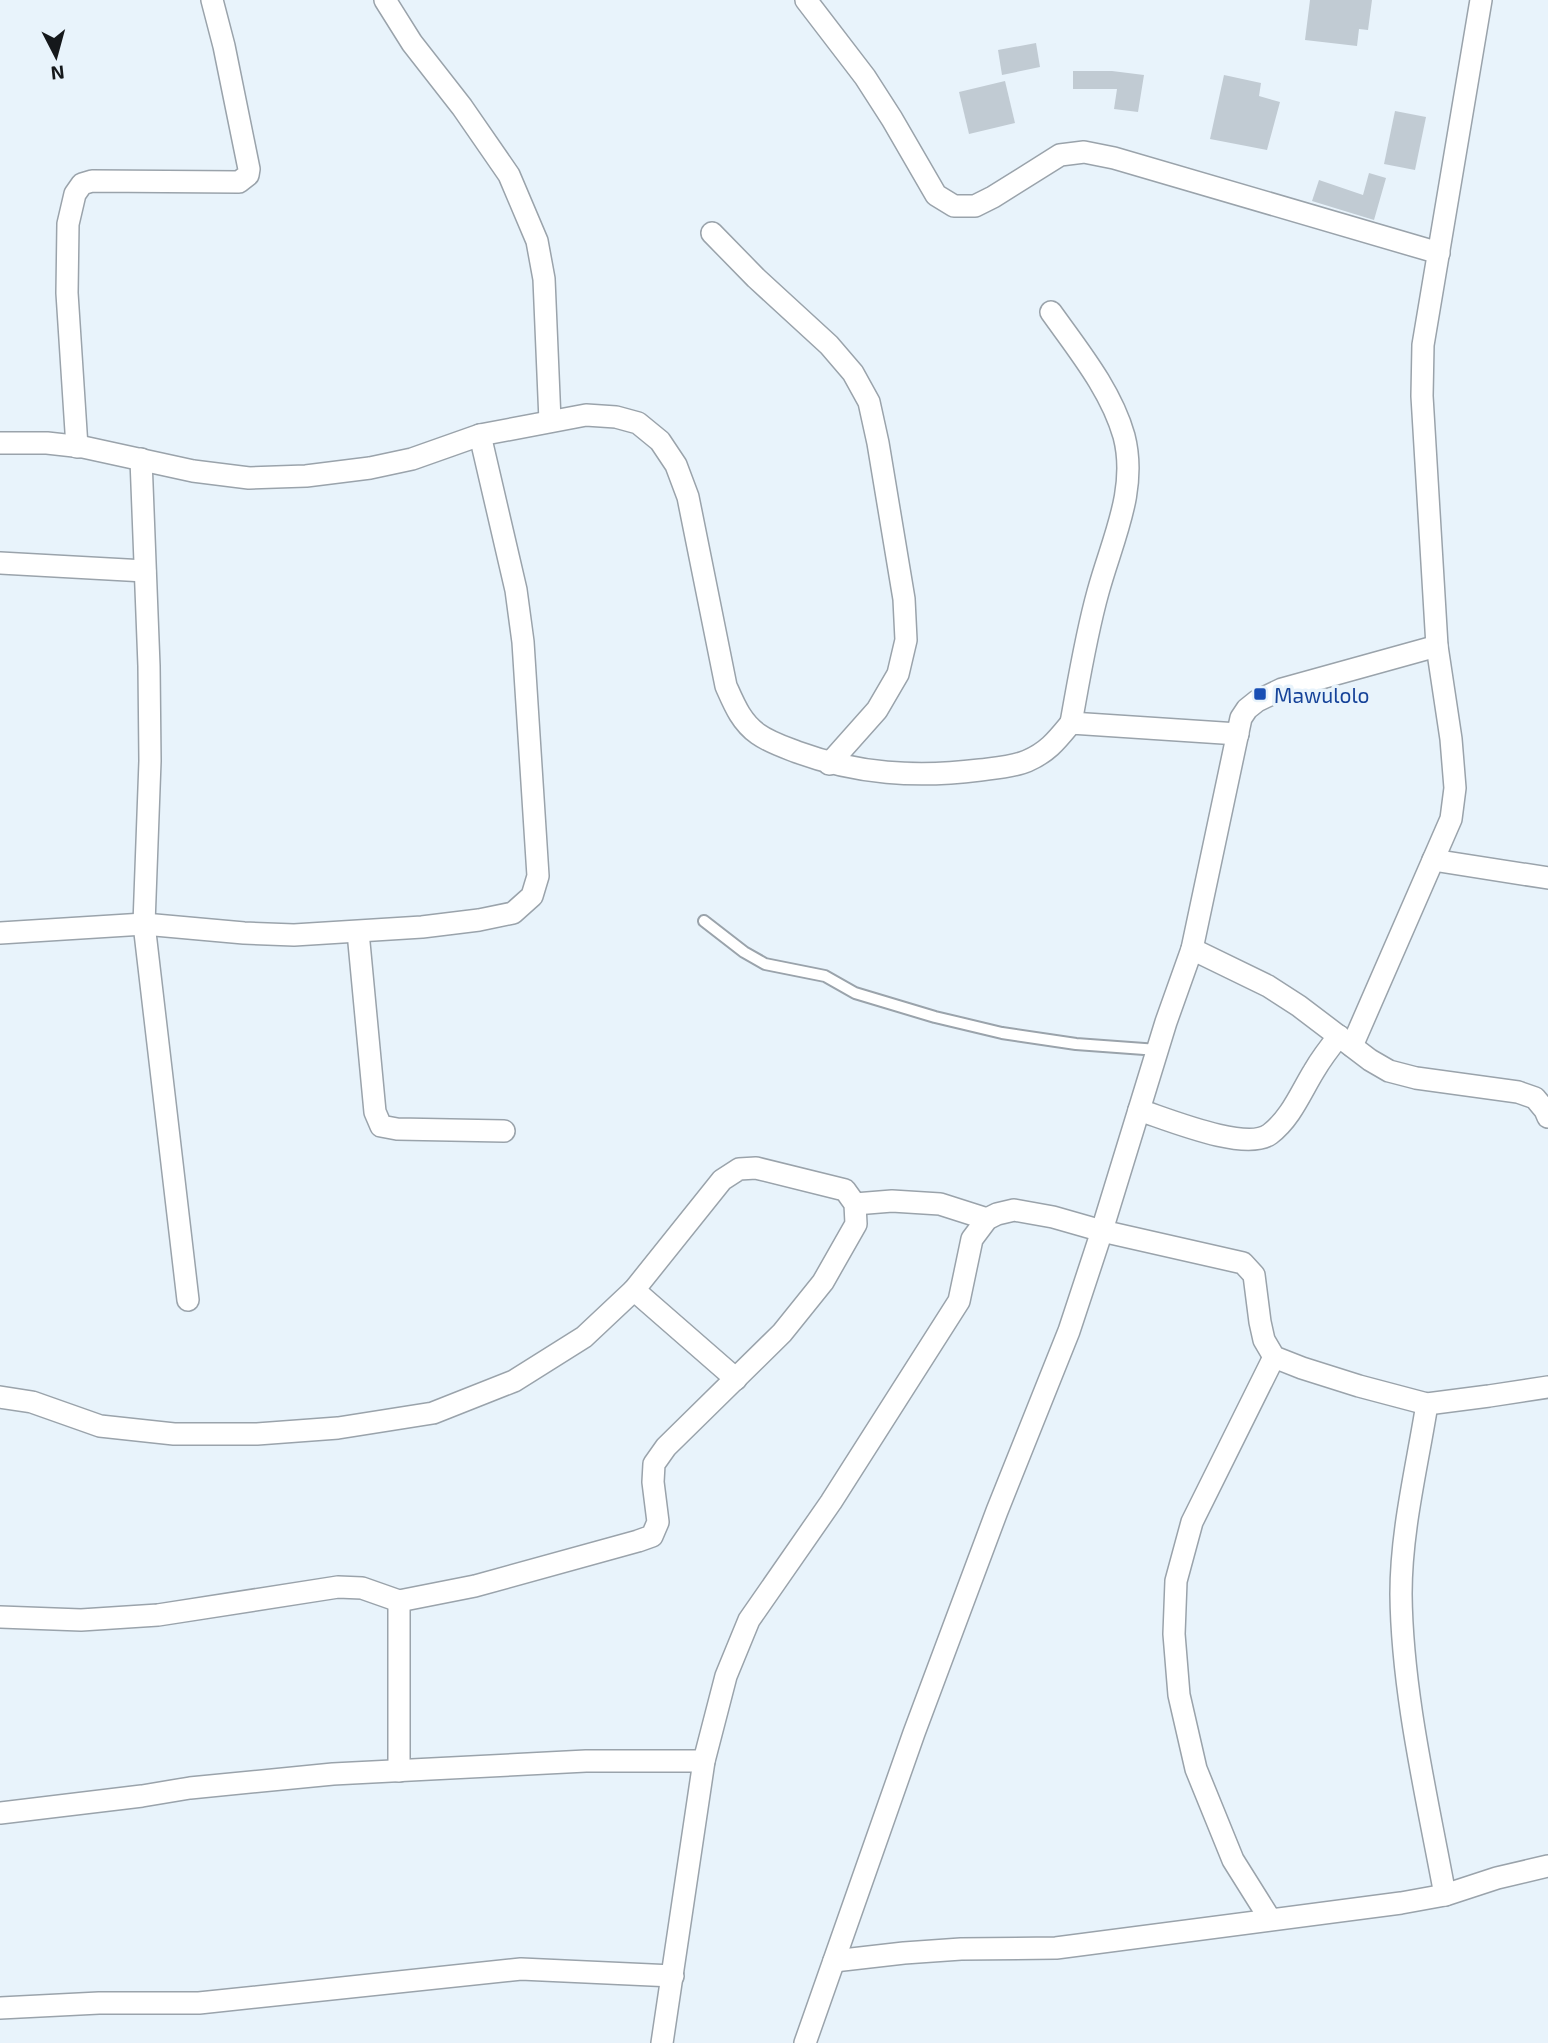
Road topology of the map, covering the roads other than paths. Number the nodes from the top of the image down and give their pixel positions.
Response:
1 (212, 0) edge
2 (385, 0) edge
3 (806, 0) edge
4 (1481, 0) edge
5 (712, 233) dead end
6 (1439, 253) junction
7 (1051, 312) dead end
8 (550, 421) junction
9 (480, 435) junction
10 (0, 443) edge
11 (77, 446) junction
12 (141, 459) junction
13 (0, 563) edge
14 (145, 571) junction
15 (1437, 646) junction
16 (1071, 723) junction
17 (1238, 734) junction
18 (829, 764) junction
19 (1433, 860) junction
20 (1548, 878) edge
21 (704, 921) dead end
22 (144, 924) junction
23 (358, 932) junction
24 (0, 933) edge
25 (1192, 949) junction
26 (1345, 1041) junction
27 (1158, 1050) junction
28 (1139, 1110) junction
29 (1548, 1117) edge
30 (503, 1131) dead end
31 (855, 1204) junction
32 (987, 1219) junction
33 (1102, 1231) junction
34 (634, 1290) junction
35 (188, 1300) dead end
36 (1274, 1357) junction
37 (736, 1379) junction
38 (1548, 1387) edge
39 (0, 1398) edge
40 (1427, 1404) junction
41 (399, 1601) junction
42 (0, 1616) edge
43 (704, 1761) junction
44 (399, 1771) junction
45 (0, 1813) edge
46 (1548, 1866) edge
47 (1445, 1895) junction
48 (1270, 1920) junction
49 (834, 1961) junction
50 (673, 1976) junction
51 (0, 2008) edge
52 (662, 2043) edge
53 (805, 2043) edge

1 - 11 street
2 - 8 street
3 - 6 street
4 - 6 street
5 - 18 street
6 - 15 street
7 - 16 street
8 - 9 street
8 - 18 street
9 - 12 street
9 - 23 street
10 - 11 street
11 - 12 street
12 - 14 street
13 - 14 street
14 - 22 street
15 - 17 street
15 - 19 street
16 - 17 street
16 - 18 street
17 - 25 street
19 - 20 street
19 - 26 street
21 - 27 lane
22 - 23 street
22 - 24 street
22 - 35 street
23 - 30 street
25 - 26 street
25 - 27 street
26 - 28 street
26 - 29 street
27 - 28 street
28 - 33 street
31 - 32 street
31 - 34 street
31 - 37 street
32 - 33 street
32 - 43 street
33 - 36 street
33 - 49 street
34 - 37 street
34 - 39 street
36 - 40 street
36 - 48 street
37 - 41 street
38 - 40 street
40 - 47 street
41 - 42 street
41 - 44 street
43 - 44 street
43 - 50 street
44 - 45 street
46 - 47 street
47 - 48 street
48 - 49 street
49 - 53 street
50 - 51 street
50 - 52 street

